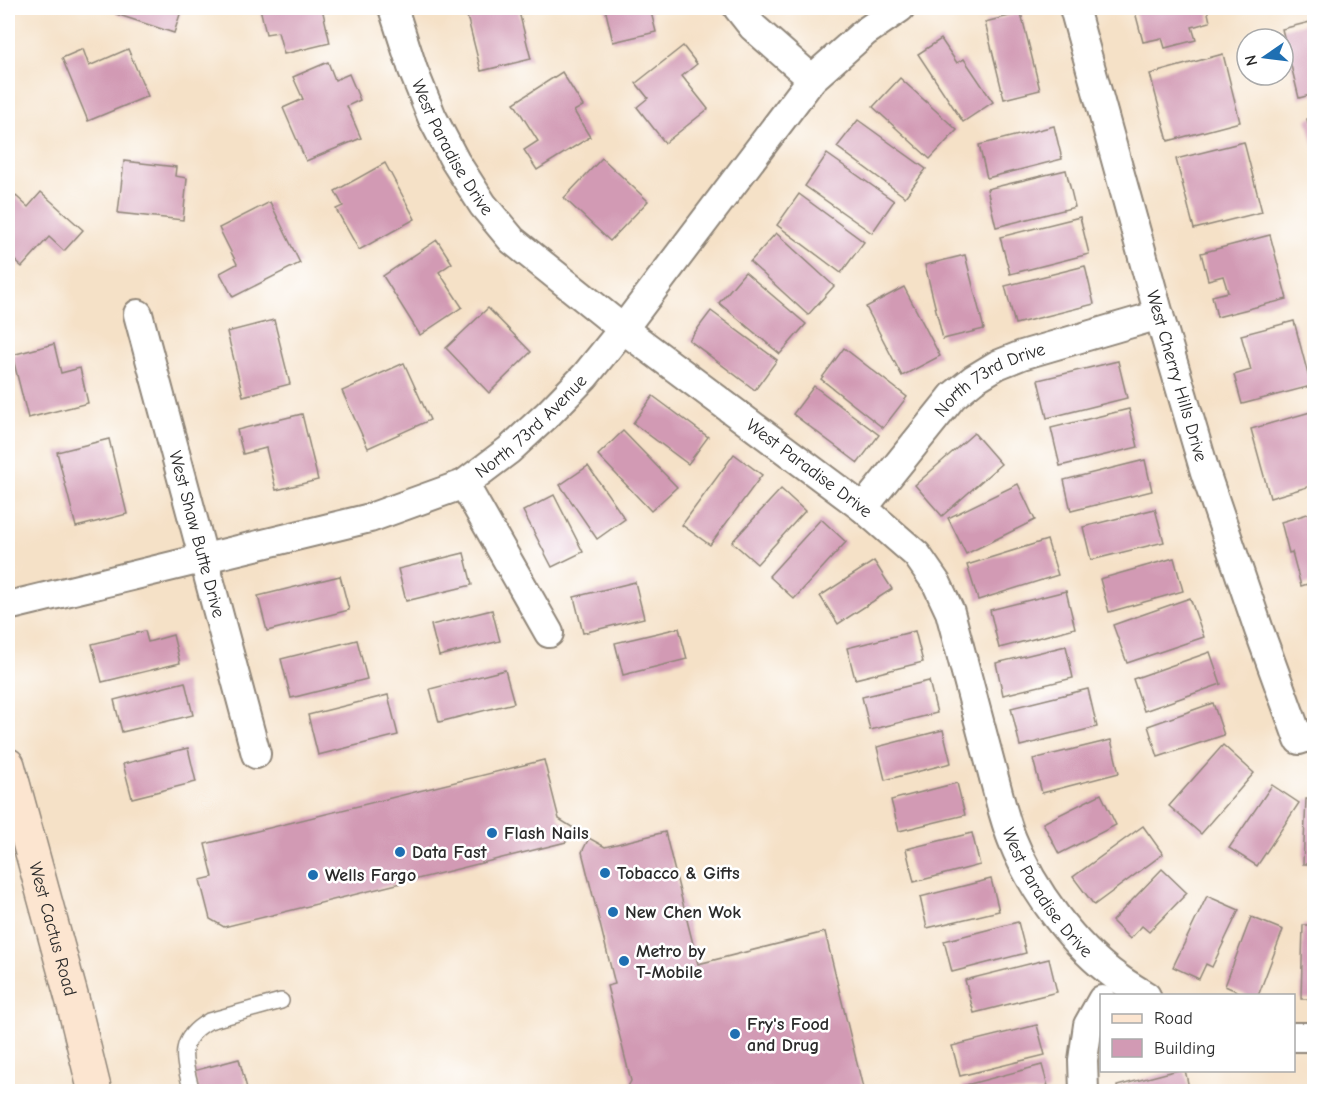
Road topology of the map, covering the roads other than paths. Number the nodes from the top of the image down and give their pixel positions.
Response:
1 (393, 8) edge
2 (738, 8) edge
3 (900, 8) edge
4 (1074, 8) edge
5 (812, 79) junction
6 (138, 314) dead end
7 (1160, 315) junction
8 (623, 329) junction
9 (464, 483) junction
10 (863, 508) junction
11 (204, 559) junction
12 (8, 606) edge
13 (549, 633) dead end
14 (1307, 737) edge
15 (256, 754) dead end
16 (8, 765) edge
17 (1108, 991) edge
18 (1131, 994) edge
19 (281, 1000) dead end
20 (1100, 1005) edge
21 (1295, 1037) edge
22 (1314, 1037) edge
23 (95, 1092) edge
24 (192, 1092) edge
25 (1084, 1092) edge

1 - 8 street, West Paradise Drive
2 - 5 street
3 - 5 street, North 73rd Avenue
4 - 7 street, West Cherry Hills Drive
5 - 8 street, North 73rd Avenue
6 - 11 street, West Shaw Butte Drive
7 - 10 street, North 73rd Drive
7 - 14 street, West Cherry Hills Drive
8 - 9 street, North 73rd Avenue
8 - 10 street, West Paradise Drive
9 - 11 street, North 73rd Avenue
9 - 13 street
10 - 17 street, West Paradise Drive
11 - 12 street, North 73rd Avenue
11 - 15 street, West Shaw Butte Drive
16 - 23 main road, West Cactus Road
17 - 18 street, West Paradise Drive
19 - 24 lane
20 - 25 street
21 - 22 street

